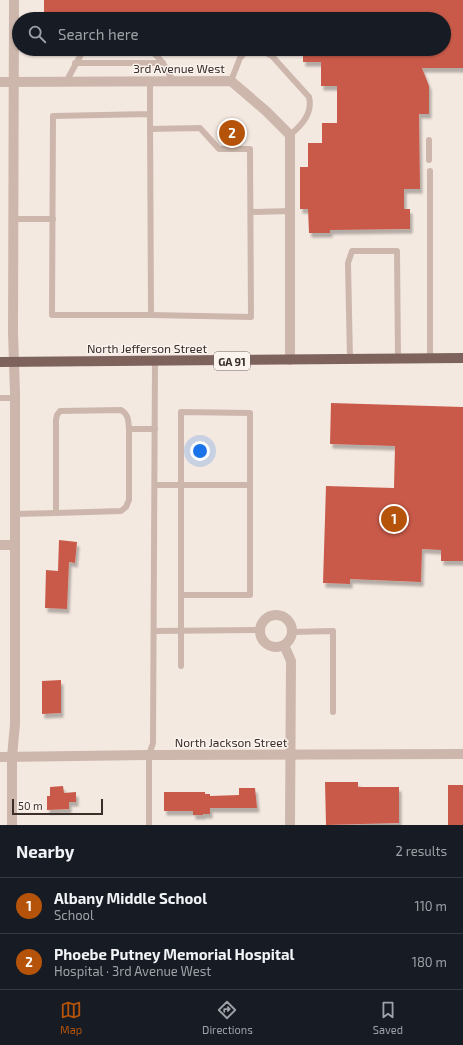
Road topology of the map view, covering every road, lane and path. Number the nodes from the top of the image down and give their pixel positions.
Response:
1 (14, 0) edge
2 (14, 12) edge
3 (14, 56) edge
4 (80, 56) edge
5 (156, 56) edge
6 (242, 56) edge
7 (272, 56) edge
8 (75, 63) junction
9 (163, 63) junction
10 (150, 81) junction
11 (173, 81) junction
12 (231, 81) junction
13 (0, 82) edge
14 (14, 82) junction
15 (66, 82) junction
16 (150, 114) junction
17 (150, 129) junction
18 (290, 135) junction
19 (429, 140) dead end
20 (429, 160) dead end
21 (430, 171) dead end
22 (290, 211) junction
23 (251, 212) junction
24 (14, 219) junction
25 (53, 219) junction
26 (151, 316) junction
27 (463, 358) edge
28 (398, 359) junction
29 (430, 359) junction
30 (290, 360) junction
31 (350, 360) junction
32 (0, 362) edge
33 (14, 362) junction
34 (155, 362) junction
35 (0, 398) edge
36 (15, 398) junction
37 (129, 429) junction
38 (155, 429) junction
39 (155, 485) junction
40 (181, 485) junction
41 (250, 485) junction
42 (56, 513) junction
43 (15, 514) junction
44 (0, 545) edge
45 (15, 545) junction
46 (181, 595) junction
47 (181, 630) junction
48 (259, 630) junction
49 (154, 631) junction
50 (292, 632) junction
51 (284, 645) junction
52 (181, 666) dead end
53 (333, 712) dead end
54 (463, 754) edge
55 (148, 755) junction
56 (290, 755) junction
57 (0, 757) edge
58 (12, 757) junction
59 (12, 825) edge
60 (148, 825) edge
61 (290, 825) edge

1 - 2 street
3 - 14 street
4 - 8 lane
5 - 9 lane
6 - 12 lane
7 - 18 lane
8 - 9 lane
8 - 15 lane
9 - 11 lane
10 - 11 street, 3rd Avenue West
10 - 15 street, 3rd Avenue West
10 - 16 lane
11 - 12 street, 3rd Avenue West
12 - 18 street, 3rd Avenue West
13 - 14 street, 3rd Avenue West
14 - 15 street, 3rd Avenue West
14 - 24 street
16 - 17 lane
16 - 25 lane
17 - 23 lane
17 - 26 lane
18 - 22 street
19 - 20 lane
21 - 29 lane
22 - 23 lane
22 - 30 street
23 - 26 lane
24 - 25 lane
24 - 33 street
25 - 26 lane
27 - 29 main road, North Jefferson Street / GA 91
28 - 29 main road, North Jefferson Street / GA 91
28 - 31 main road, North Jefferson Street / GA 91
28 - 31 lane
30 - 31 main road, North Jefferson Street / GA 91
30 - 34 main road, North Jefferson Street / GA 91
32 - 33 main road, North Jefferson Street / GA 91
33 - 34 main road, North Jefferson Street / GA 91
33 - 36 street
34 - 38 lane
35 - 36 lane
36 - 43 street
37 - 38 lane
37 - 42 lane
37 - 42 lane
38 - 39 lane
39 - 40 lane
39 - 49 lane
40 - 41 lane
40 - 41 lane
40 - 46 lane
41 - 46 lane
42 - 43 lane
43 - 45 street
44 - 45 street
45 - 58 street
46 - 47 lane
47 - 48 lane
47 - 49 lane
47 - 52 lane
48 - 50 street
48 - 51 street
49 - 55 lane
50 - 51 street
50 - 53 lane
51 - 56 street
54 - 56 street, North Jackson Street
55 - 56 street, North Jackson Street
55 - 58 street, North Jackson Street
55 - 60 lane
56 - 61 street
57 - 58 street, North Jackson Street
58 - 59 street

